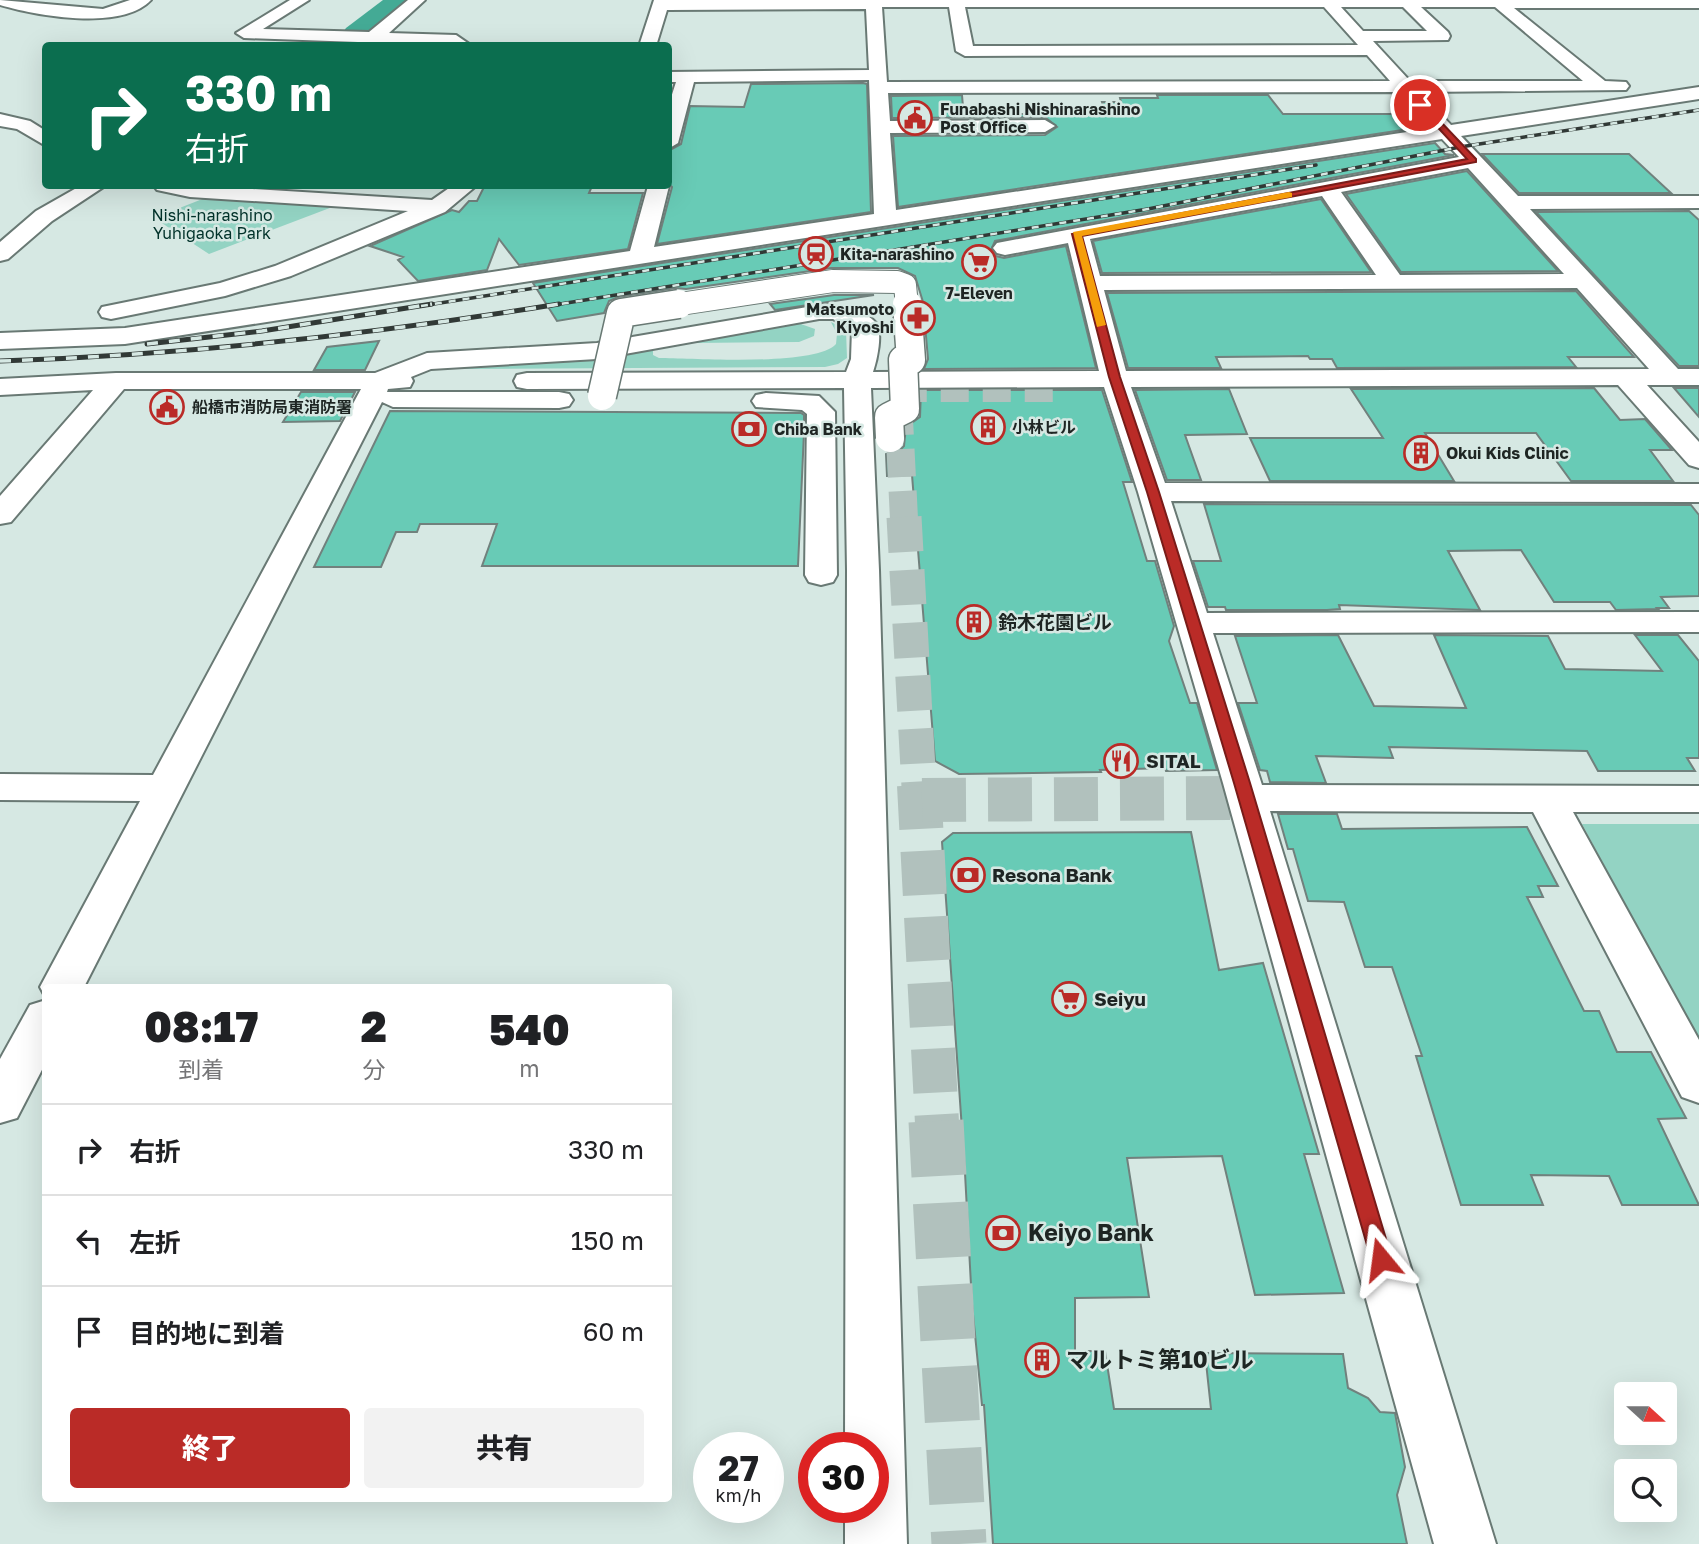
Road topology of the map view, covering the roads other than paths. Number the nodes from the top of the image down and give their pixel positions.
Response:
1 (77, 0) edge
2 (143, 0) edge
3 (301, 0) edge
4 (417, 0) edge
5 (1249, 1) edge
6 (1327, 1) edge
7 (1406, 1) edge
8 (662, 2) edge
9 (956, 2) junction
10 (4, 3) edge
11 (1499, 3) junction
12 (1694, 6) edge
13 (56, 9) junction
14 (872, 10) edge
15 (729, 21) dead end
16 (769, 21) dead end
17 (244, 33) junction
18 (360, 36) edge
19 (224, 41) dead end
20 (459, 42) edge
21 (648, 42) edge
22 (1364, 43) junction
23 (1284, 50) junction
24 (677, 77) edge
25 (878, 81) junction
26 (1601, 86) junction
27 (1699, 86) edge
28 (1405, 87) junction
29 (1699, 93) edge
30 (672, 114) edge
31 (0, 120) edge
32 (880, 127) junction
33 (1045, 127) dead end
34 (1446, 133) junction
35 (42, 137) edge
36 (1473, 161) junction
37 (1327, 188) junction
38 (89, 189) edge
39 (182, 189) edge
40 (461, 189) edge
41 (657, 189) edge
42 (1699, 202) edge
43 (1514, 203) junction
44 (437, 207) junction
45 (885, 219) junction
46 (1077, 234) junction
47 (1005, 248) dead end
48 (0, 254) edge
49 (640, 257) junction
50 (1582, 281) junction
51 (1393, 282) junction
52 (1090, 283) junction
53 (84, 314) dead end
54 (0, 341) edge
55 (1114, 377) junction
56 (1625, 377) junction
57 (1671, 377) junction
58 (1699, 377) edge
59 (857, 379) junction
60 (904, 379) junction
61 (116, 381) junction
62 (0, 387) edge
63 (386, 390) junction
64 (602, 396) dead end
65 (890, 438) dead end
66 (1699, 459) edge
67 (12, 486) edge
68 (1153, 492) junction
69 (1699, 493) edge
70 (0, 515) edge
71 (821, 575) dead end
72 (1699, 622) edge
73 (1193, 623) junction
74 (0, 787) edge
75 (167, 788) junction
76 (1246, 798) junction
77 (1546, 799) junction
78 (1699, 799) edge
79 (64, 984) edge
80 (42, 1025) edge
81 (1699, 1084) edge
82 (0, 1104) edge
83 (876, 1544) edge
84 (1465, 1544) edge

1 - 13 street
2 - 13 street
3 - 17 street
4 - 18 street
5 - 6 street
5 - 9 street
5 - 23 street
6 - 7 street
6 - 22 street
7 - 11 street
7 - 22 street
8 - 14 street
8 - 21 street
9 - 14 street
9 - 23 street
10 - 13 street
11 - 12 street
11 - 26 street
14 - 25 street
15 - 16 street
17 - 18 street
17 - 19 street
18 - 20 street
22 - 23 street
22 - 28 street
24 - 25 street
24 - 30 street
25 - 28 street
25 - 32 street
26 - 27 street
26 - 28 street
28 - 34 street
29 - 34 street
31 - 35 street
32 - 33 street
32 - 45 street
34 - 36 street
34 - 45 street
36 - 37 street
36 - 43 street
37 - 46 street
37 - 51 street
38 - 48 street
39 - 44 street
40 - 44 street
41 - 49 street
42 - 43 street
43 - 50 street
44 - 53 street
45 - 49 street
46 - 47 street
46 - 52 street
49 - 54 street
50 - 51 street
50 - 57 street
51 - 52 street
52 - 55 street
55 - 56 street
55 - 60 street
55 - 68 street
56 - 57 street
56 - 66 street
57 - 58 street
59 - 60 street
59 - 63 street
59 - 63 street
59 - 83 street
60 - 64 street, bridge
60 - 65 street, bridge
61 - 62 street
61 - 63 street
61 - 67 street
63 - 71 street
63 - 75 street
67 - 70 street
68 - 69 street
68 - 73 street
72 - 73 street
73 - 76 street
74 - 75 street
75 - 79 street
76 - 77 street
76 - 84 street
77 - 78 street
77 - 81 street
80 - 82 street

